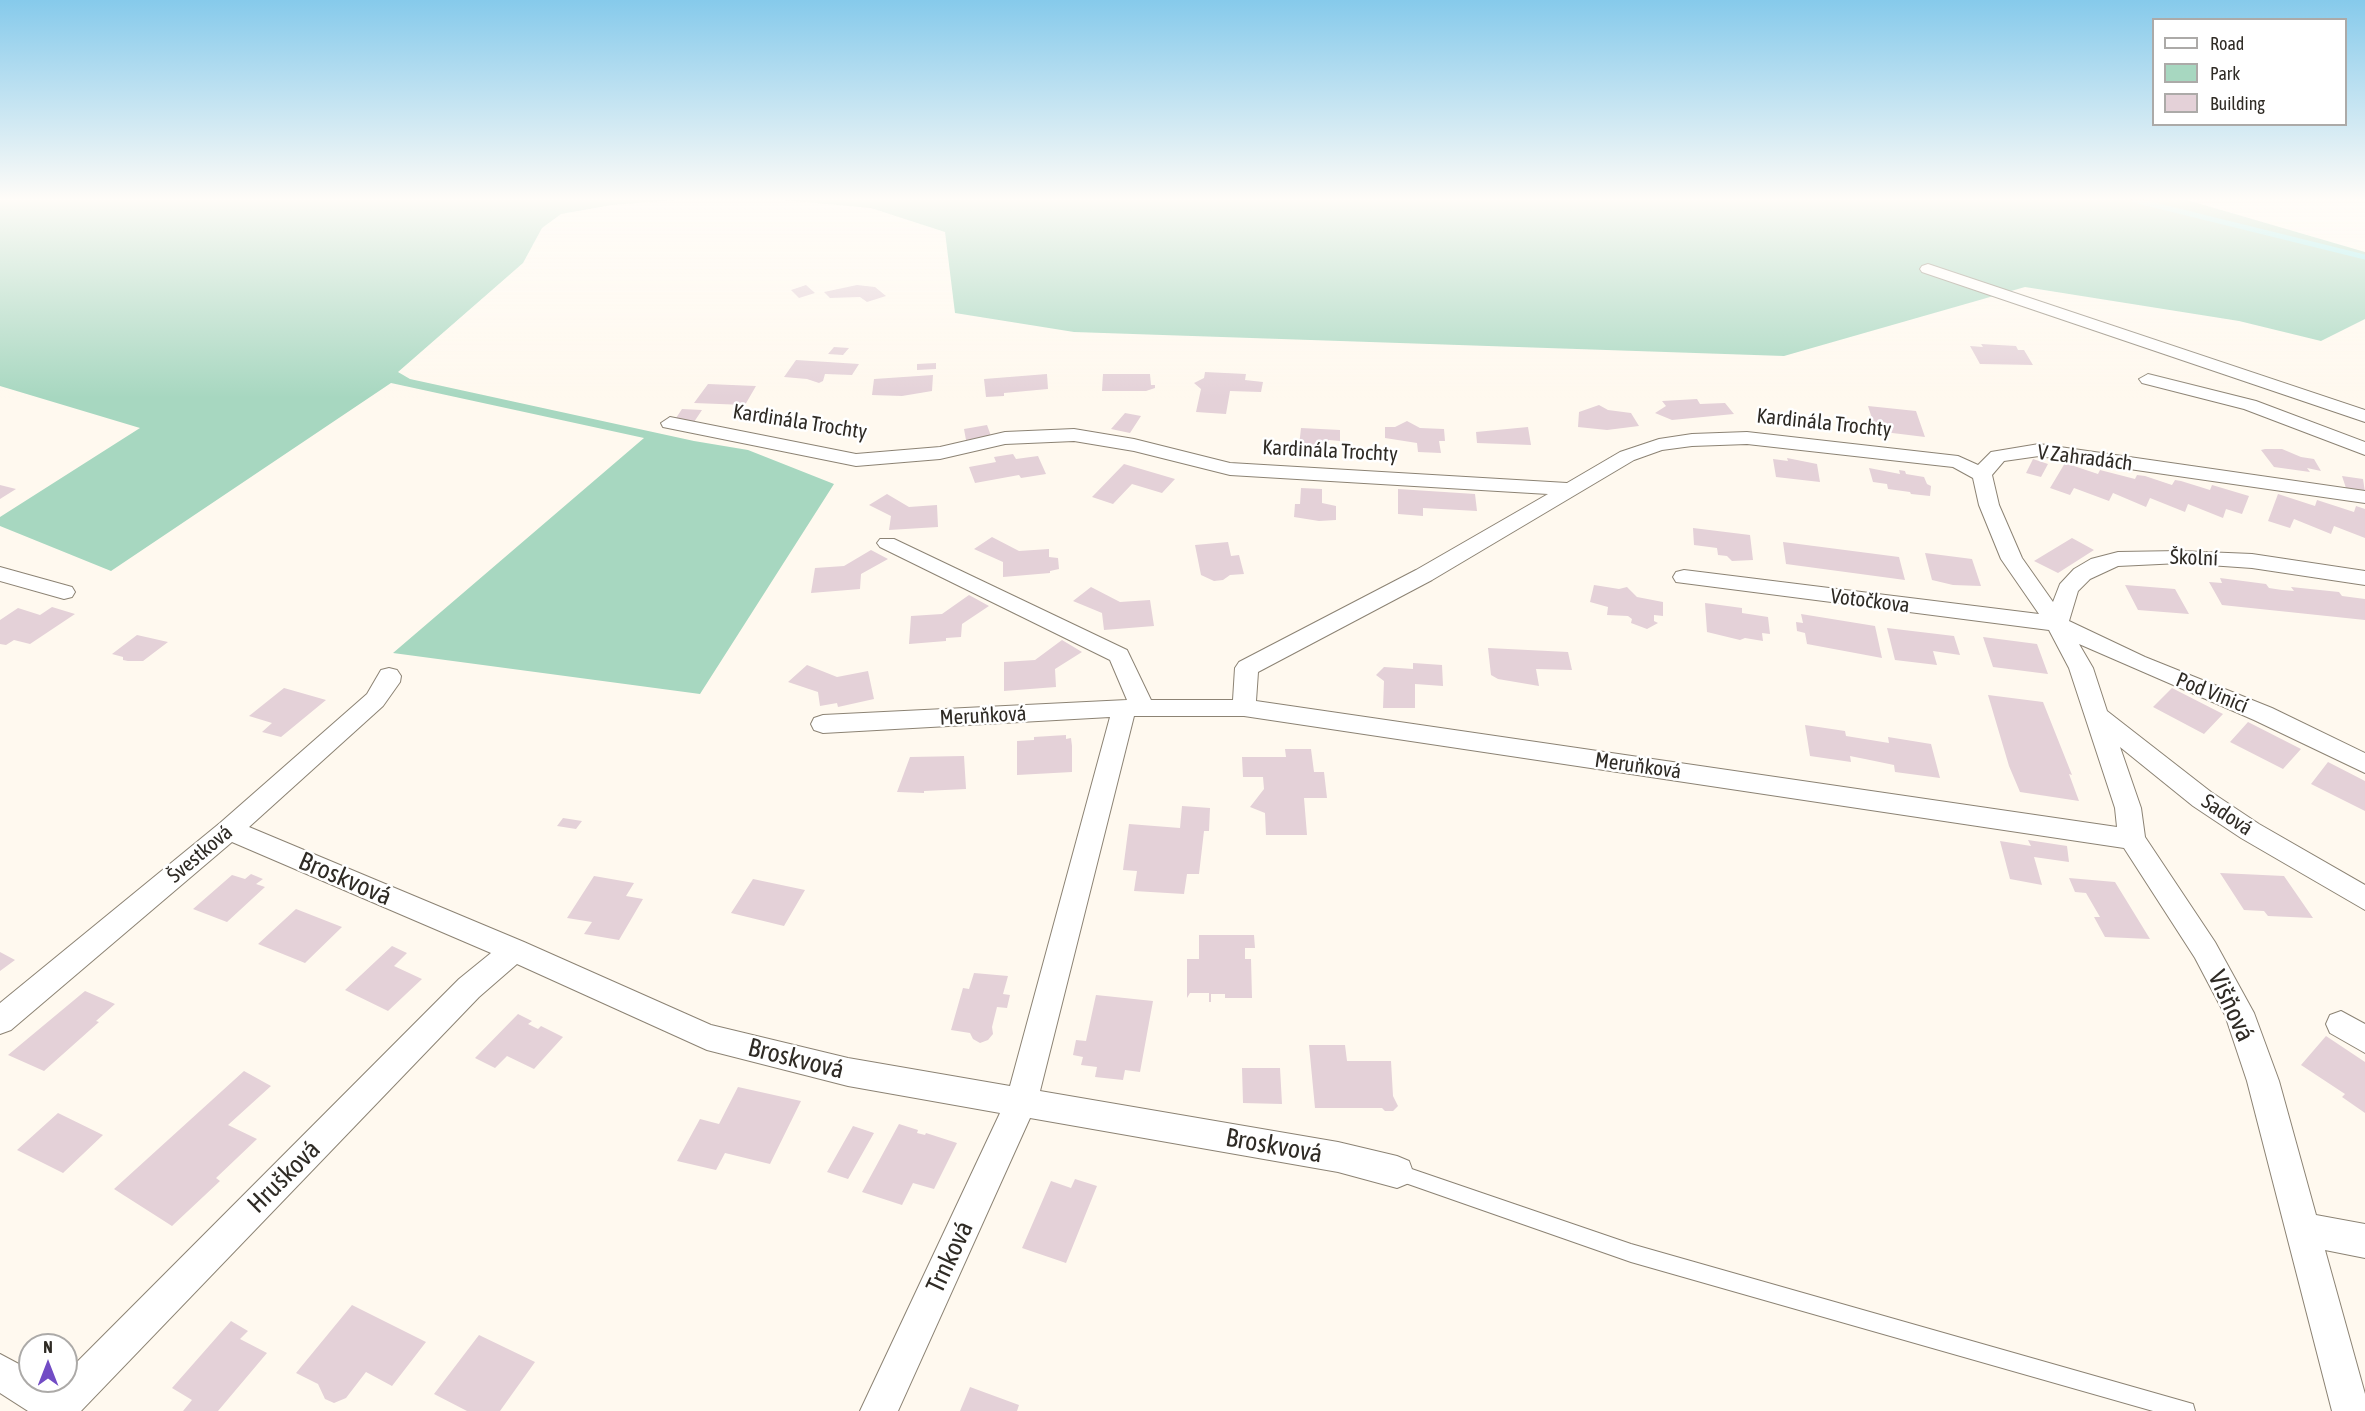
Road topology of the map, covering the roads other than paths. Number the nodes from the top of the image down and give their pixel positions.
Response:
1 (1928, 268) dead end
2 (2148, 379) dead end
3 (2365, 416) edge
4 (670, 423) dead end
5 (2365, 449) edge
6 (1982, 475) junction
7 (1570, 489) junction
8 (2365, 497) edge
9 (887, 543) dead end
10 (1684, 578) dead end
11 (2365, 578) edge
12 (5, 580) edge
13 (64, 592) dead end
14 (2057, 624) junction
15 (388, 676) dead end
16 (1133, 708) junction
17 (1244, 708) junction
18 (2099, 717) junction
19 (823, 724) dead end
20 (2365, 764) edge
21 (229, 830) junction
22 (2132, 839) junction
23 (2365, 899) edge
24 (514, 950) junction
25 (0, 1021) edge
26 (1022, 1103) junction
27 (1397, 1172) joint
28 (2302, 1229) junction
29 (2365, 1241) edge
30 (0, 1372) edge
31 (59, 1409) edge
32 (879, 1411) edge
33 (2186, 1411) edge
34 (2351, 1411) edge

1 - 3 street
2 - 5 street
4 - 7 street, Kardinála Trochty
6 - 7 street, Kardinála Trochty
6 - 8 street, V Zahradách
6 - 14 street
7 - 17 street
9 - 16 street
10 - 14 street, Votočkova
11 - 14 street, Školní
12 - 13 street
14 - 18 street, Višňová
14 - 20 street, Pod Vinicí
15 - 21 street, Švestková
16 - 17 street, Meruňková
16 - 19 street, Meruňková
16 - 26 street, Trnková
17 - 22 street, Meruňková
18 - 22 street, Višňová
18 - 23 street, Sadová
21 - 24 street, Broskvová
21 - 25 street, Švestková
22 - 28 street, Višňová
24 - 26 street, Broskvová
24 - 31 street, Hrušková
26 - 27 street, Broskvová
26 - 32 street, Trnková
27 - 33 lane
28 - 29 street
28 - 34 street, Višňová
30 - 31 street

